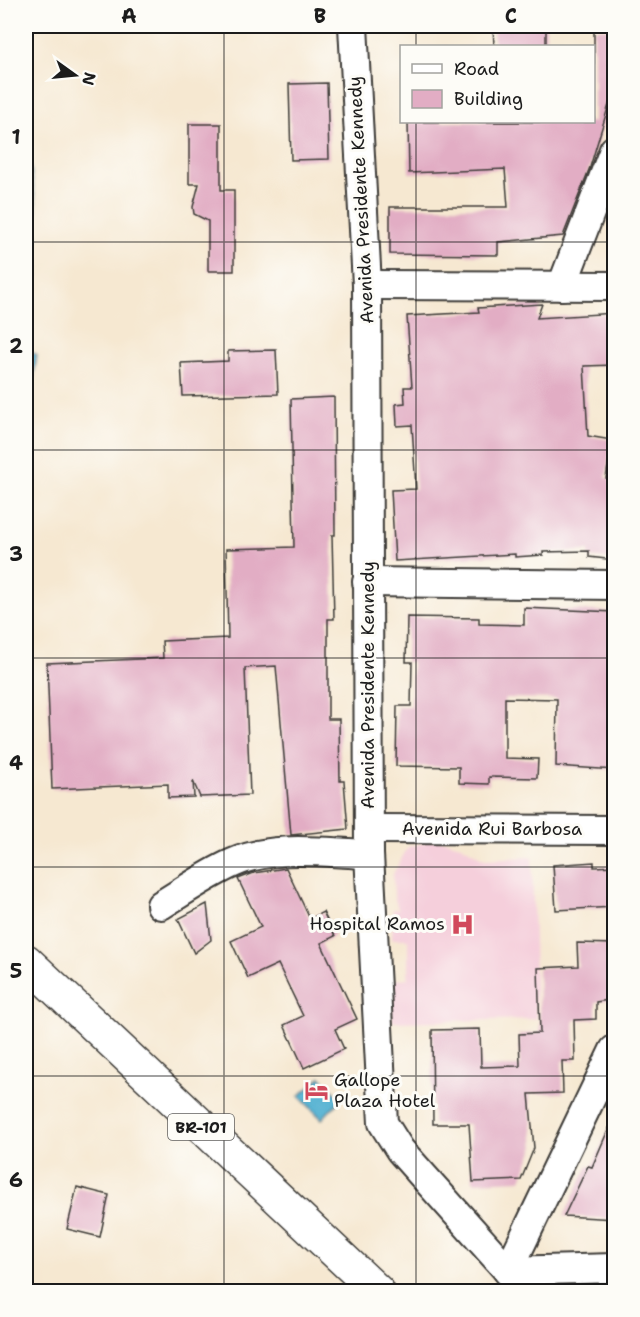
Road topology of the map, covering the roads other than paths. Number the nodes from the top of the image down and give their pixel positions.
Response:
1 (352, 26) edge
2 (615, 150) edge
3 (367, 285) junction
4 (562, 286) junction
5 (615, 286) edge
6 (367, 582) junction
7 (615, 585) edge
8 (615, 830) edge
9 (369, 842) junction
10 (161, 905) dead end
11 (26, 961) edge
12 (615, 1050) edge
13 (615, 1268) edge
14 (508, 1271) junction
15 (378, 1292) edge
16 (527, 1292) edge

1 - 3 street, Avenida Presidente Kennedy
2 - 4 street
3 - 4 street
3 - 6 street, Avenida Presidente Kennedy
4 - 5 street
6 - 7 street
6 - 9 street, Avenida Presidente Kennedy
8 - 9 street, Avenida Rui Barbosa
9 - 10 street, Avenida Rui Barbosa
9 - 14 street, Avenida Presidente Kennedy
11 - 15 highway, BR-101
12 - 14 street
13 - 14 street
14 - 16 street, Avenida Presidente Kennedy

